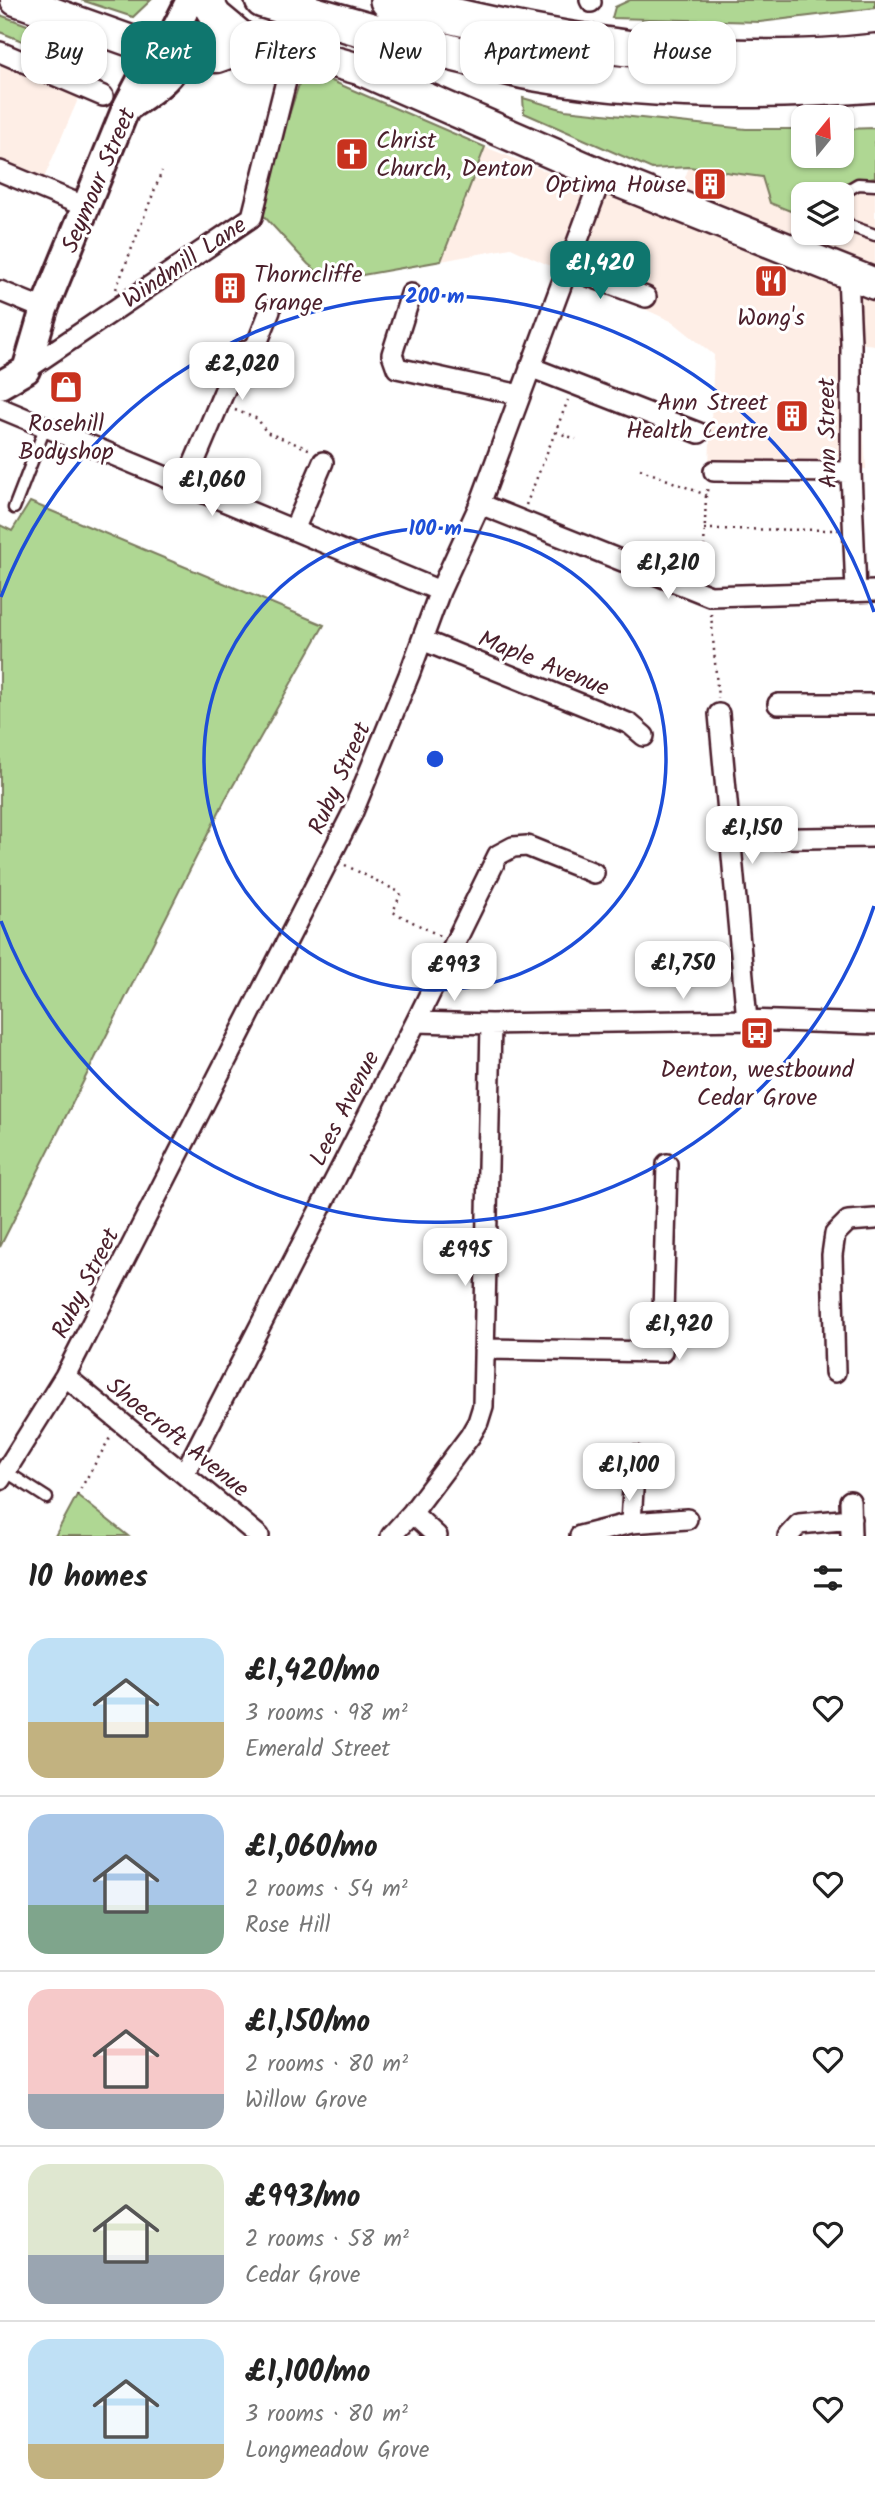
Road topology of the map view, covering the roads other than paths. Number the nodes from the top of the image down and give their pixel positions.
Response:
1 (16, 0) edge
2 (263, 0) edge
3 (388, 0) edge
4 (199, 2) edge
5 (187, 21) edge
6 (230, 28) edge
7 (875, 33) edge
8 (111, 34) junction
9 (121, 36) edge
10 (628, 48) edge
11 (0, 52) edge
12 (875, 52) edge
13 (736, 53) edge
14 (736, 57) edge
15 (340, 64) edge
16 (139, 84) edge
17 (285, 84) edge
18 (875, 84) edge
19 (684, 90) junction
20 (103, 96) dead end
21 (875, 104) edge
22 (127, 108) junction
23 (0, 171) edge
24 (602, 175) junction
25 (875, 185) edge
26 (854, 186) edge
27 (86, 207) junction
28 (854, 227) edge
29 (875, 235) edge
30 (567, 268) junction
31 (867, 276) edge
32 (0, 291) edge
33 (411, 294) dead end
34 (646, 297) dead end
35 (44, 309) junction
36 (270, 311) dead end
37 (530, 367) junction
38 (26, 370) junction
39 (0, 385) edge
40 (520, 395) junction
41 (0, 408) edge
42 (45, 428) junction
43 (699, 433) dead end
44 (323, 462) road end
45 (714, 471) road end
46 (851, 472) junction
47 (185, 484) junction
48 (480, 504) junction
49 (14, 509) dead end
50 (294, 530) junction
51 (440, 591) junction
52 (866, 591) edge
53 (422, 640) junction
54 (778, 704) dead end
55 (875, 704) edge
56 (719, 714) road end
57 (644, 736) dead end
58 (875, 837) edge
59 (729, 839) junction
60 (594, 873) dead end
61 (747, 1020) junction
62 (416, 1022) junction
63 (491, 1024) junction
64 (875, 1024) edge
65 (667, 1164) dead end
66 (875, 1219) edge
67 (484, 1349) junction
68 (835, 1372) dead end
69 (65, 1376) junction
70 (635, 1456) dead end
71 (184, 1474) junction
72 (3, 1475) edge
73 (47, 1498) dead end
74 (412, 1513) junction
75 (851, 1518) edge
76 (687, 1519) dead end
77 (631, 1523) junction
78 (259, 1536) edge
79 (391, 1536) edge
80 (437, 1536) edge
81 (580, 1536) edge
82 (788, 1536) edge

1 - 8 main road
2 - 19 highway
3 - 10 highway
4 - 5 street, Seymour Street
4 - 6 main road
7 - 13 highway
8 - 9 main road
8 - 22 street
11 - 20 street
12 - 14 highway
15 - 24 main road
16 - 22 street, Seymour Street
17 - 38 street, Windmill Lane
18 - 19 highway
19 - 21 highway
22 - 27 street, Seymour Street
23 - 27 street
24 - 30 street, Ruby Street
24 - 31 main road
25 - 26 lane
27 - 35 street, Seymour Street
28 - 29 lane
30 - 34 street
30 - 37 street, Ruby Street
31 - 46 street, Ann Street
32 - 35 street
33 - 40 street
35 - 38 street, Seymour Street
36 - 47 street
37 - 40 street, Ruby Street
37 - 43 street
38 - 39 street, Windmill Lane
40 - 48 street, Ruby Street
41 - 42 street
42 - 47 street
42 - 49 lane
44 - 50 street
45 - 46 street
46 - 52 street, Ann Street
47 - 50 street
48 - 51 street, Ruby Street
48 - 52 street
50 - 51 street
51 - 53 street, Ruby Street
53 - 57 street, Maple Avenue
53 - 69 street, Ruby Street
54 - 55 street
56 - 59 street
58 - 59 street
59 - 61 street
60 - 62 street, Lees Avenue
61 - 63 street
61 - 64 street
62 - 63 street
62 - 71 street, Lees Avenue
63 - 67 street
65 - 67 street
66 - 68 street
67 - 74 street
69 - 71 street, Shoecroft Avenue
69 - 72 street, Ruby Street
70 - 77 street
71 - 78 street, Shoecroft Avenue
72 - 73 lane
74 - 79 street
74 - 80 street
75 - 82 street
76 - 77 street
77 - 81 street

